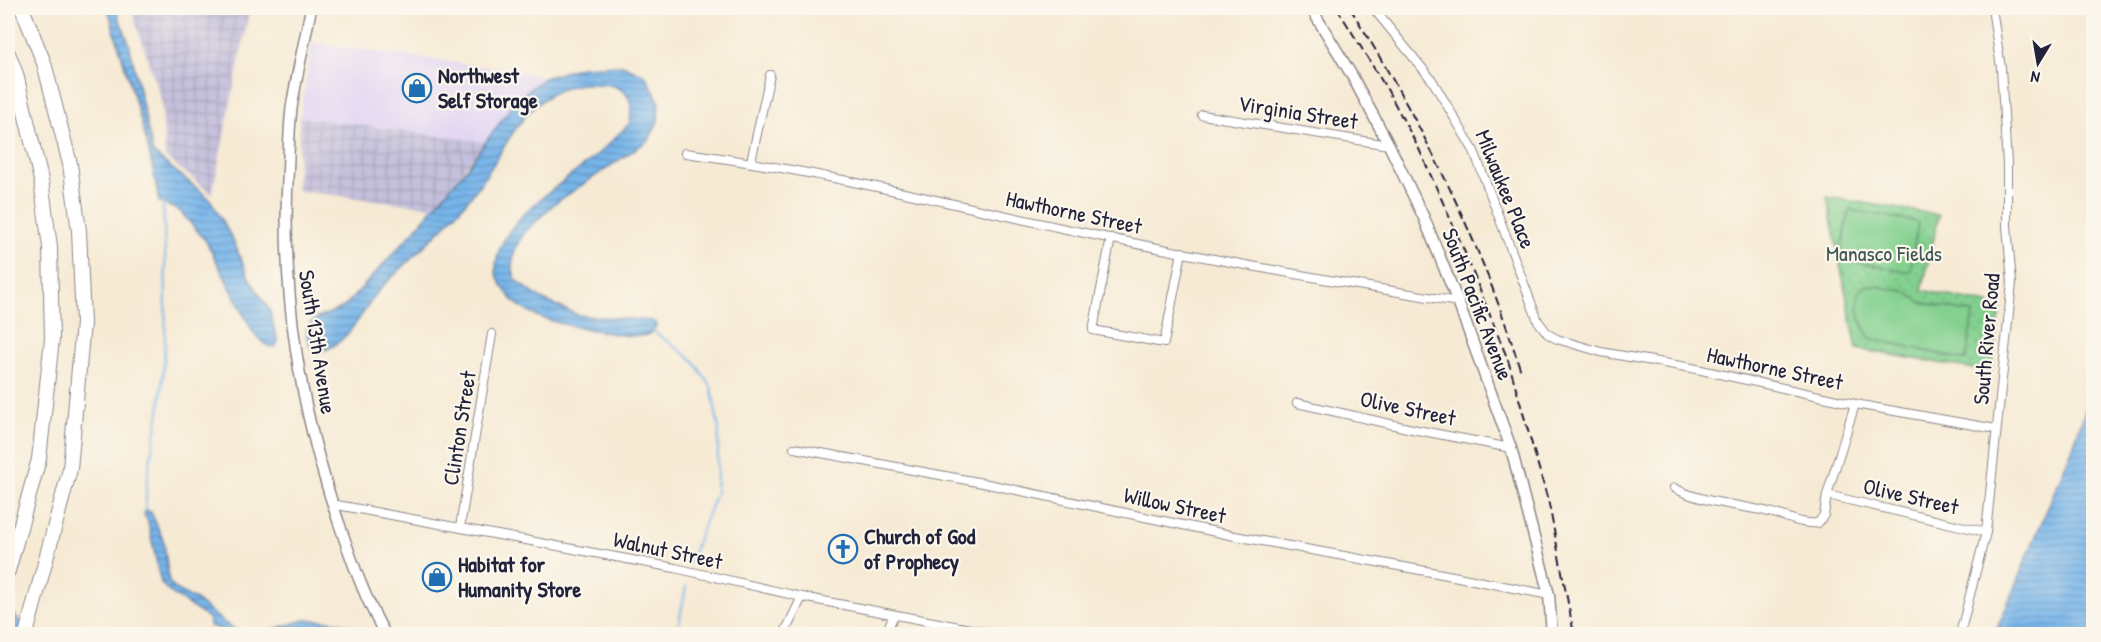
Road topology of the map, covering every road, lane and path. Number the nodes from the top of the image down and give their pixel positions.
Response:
1 (22, 8) edge
2 (311, 8) edge
3 (1311, 8) edge
4 (1373, 8) edge
5 (1992, 8) edge
6 (8, 53) edge
7 (770, 75) dead end
8 (1202, 114) dead end
9 (1389, 145) junction
10 (685, 153) dead end
11 (751, 161) junction
12 (1111, 238) junction
13 (1182, 252) junction
14 (1458, 302) junction
15 (492, 334) dead end
16 (1548, 334) joint
17 (1297, 403) dead end
18 (1855, 404) junction
19 (1996, 429) junction
20 (794, 448) dead end
21 (1511, 448) junction
22 (1674, 488) dead end
23 (1827, 495) junction
24 (332, 504) junction
25 (460, 528) junction
26 (1986, 532) junction
27 (8, 571) edge
28 (1549, 595) junction
29 (802, 597) junction
30 (894, 615) junction
31 (26, 634) edge
32 (384, 634) edge
33 (784, 634) edge
34 (885, 634) edge
35 (992, 634) edge
36 (1552, 634) edge
37 (1960, 634) edge

1 - 31 highway
2 - 24 street, South 13th Avenue
3 - 9 street, South Pacific Avenue
4 - 16 street, Milwaukee Place
5 - 19 street, South River Road
6 - 27 highway
7 - 11 street
8 - 9 street, Virginia Street
9 - 14 street, South Pacific Avenue
10 - 11 street, Hawthorne Street
11 - 12 street, Hawthorne Street
12 - 13 street, Hawthorne Street
12 - 13 street
13 - 14 street, Hawthorne Street
14 - 21 street, South Pacific Avenue
15 - 25 street, Clinton Street
16 - 18 street, Hawthorne Street
17 - 21 street, Olive Street
18 - 19 street, Hawthorne Street
18 - 23 street, Olive Street
19 - 26 street, South River Road
20 - 28 street, Willow Street
21 - 28 street, South Pacific Avenue
22 - 23 street, Olive Street
23 - 26 street, Olive Street
24 - 25 street, Walnut Street
24 - 32 street, South 13th Avenue
25 - 29 street, Walnut Street
26 - 37 street, South River Road
28 - 36 street, South Pacific Avenue
29 - 30 street, Walnut Street
29 - 33 street
30 - 34 street
30 - 35 street, Walnut Street

